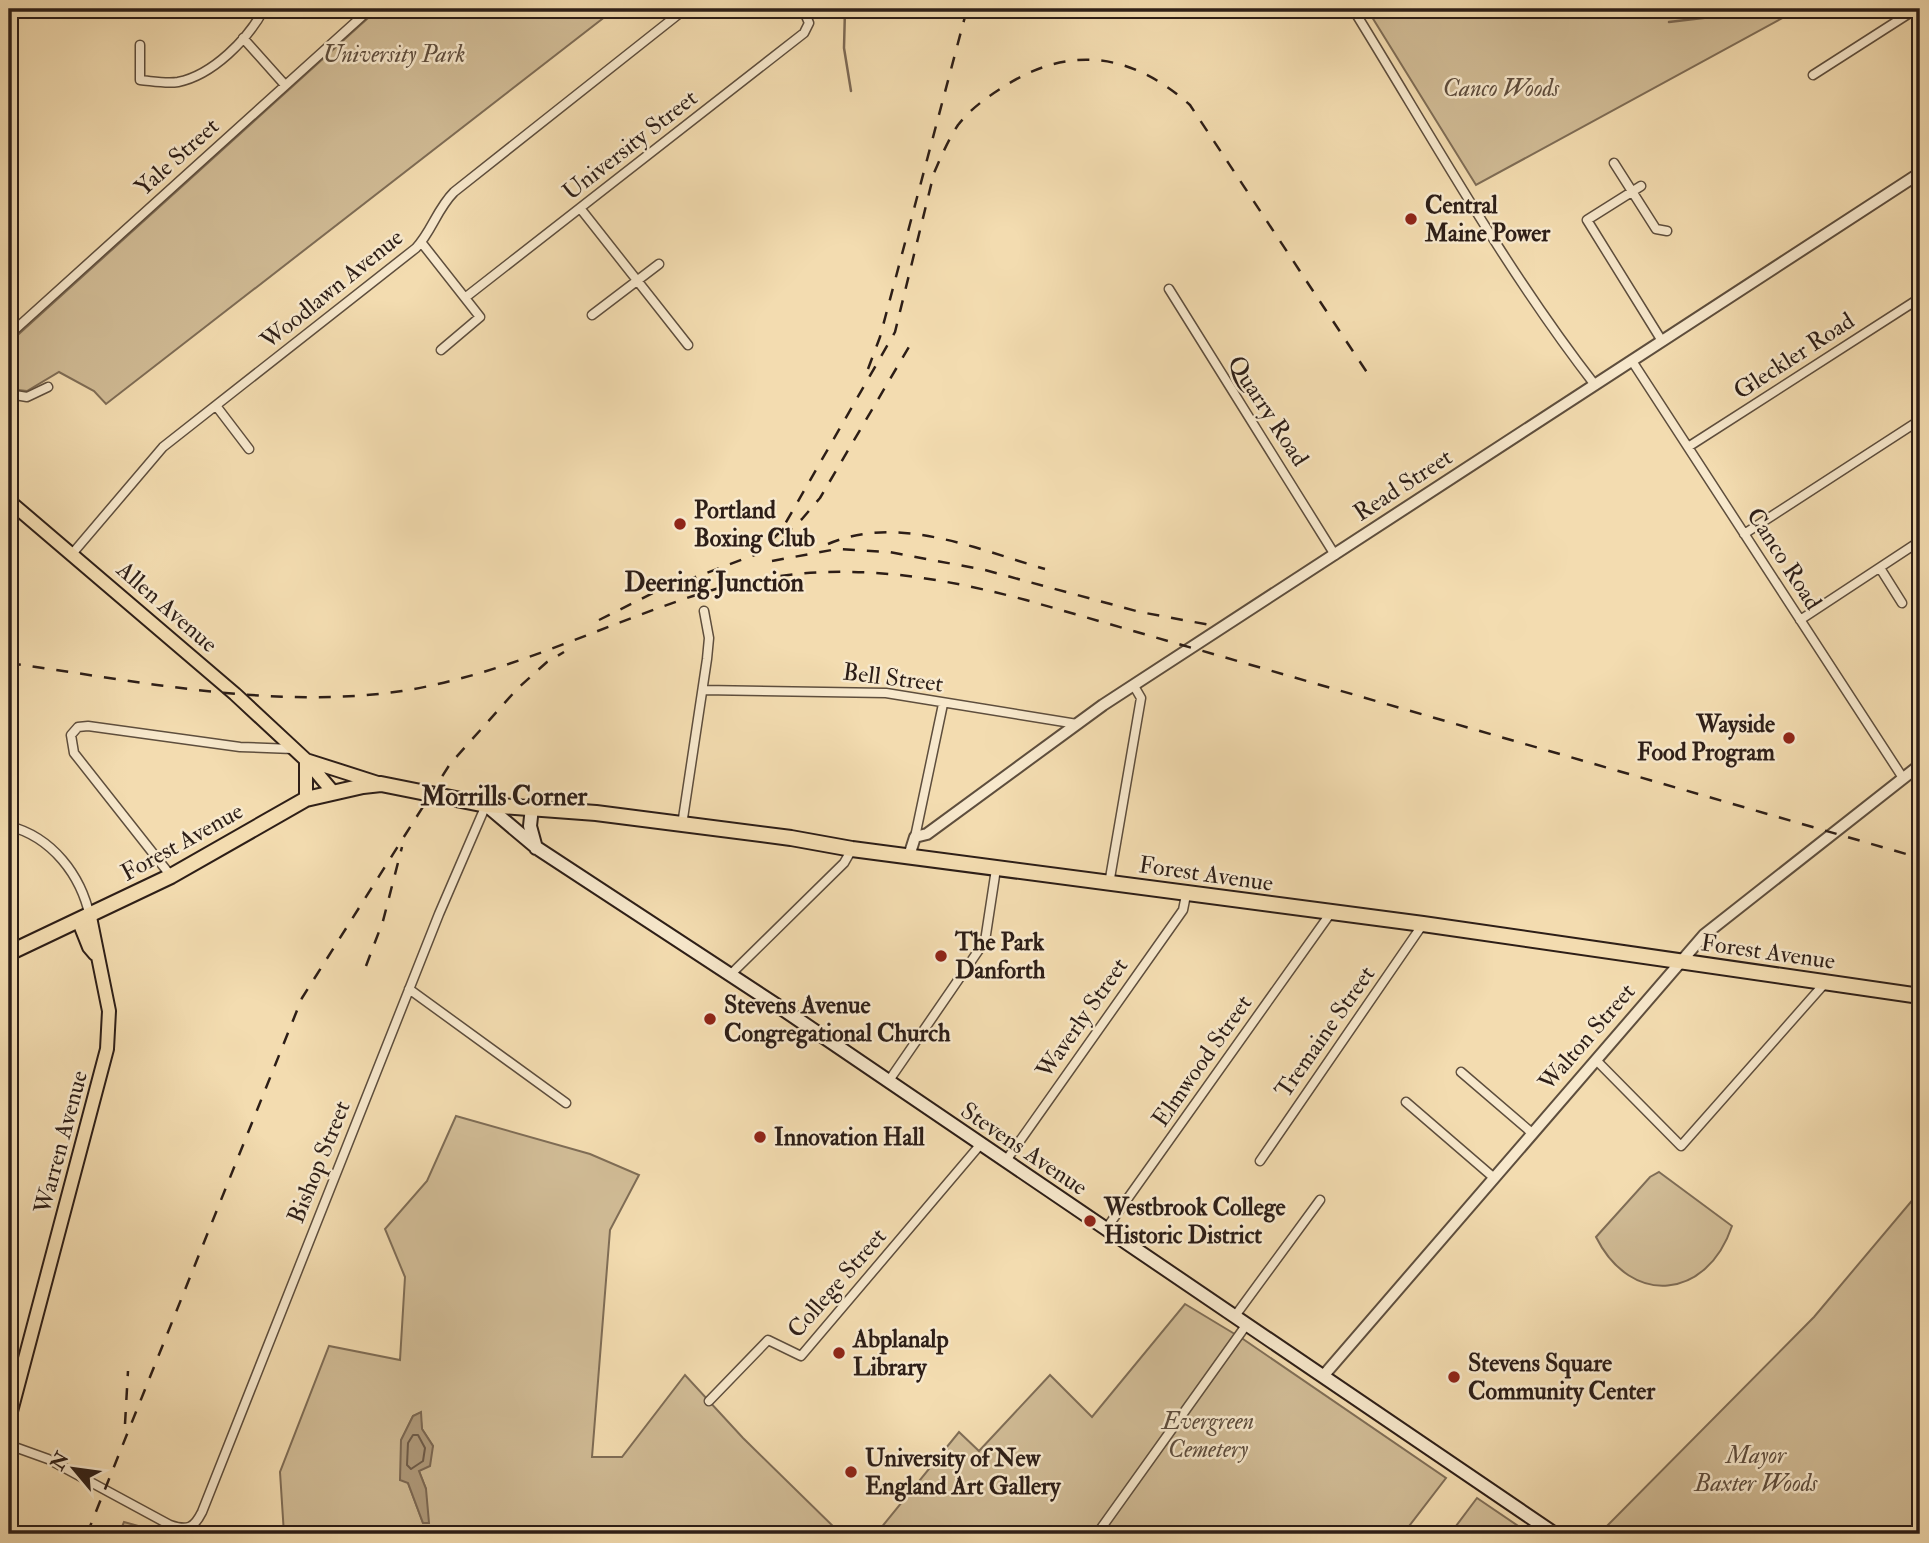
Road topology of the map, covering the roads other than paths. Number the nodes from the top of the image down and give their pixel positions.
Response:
1 (264, 9) edge
2 (370, 9) edge
3 (685, 9) edge
4 (803, 9) edge
5 (1353, 9) edge
6 (1916, 9) edge
7 (243, 38) junction
8 (140, 44) dead end
9 (1813, 75) dead end
10 (285, 85) junction
11 (1614, 163) dead end
12 (1920, 173) edge
13 (1641, 186) dead end
14 (1632, 192) junction
15 (580, 208) junction
16 (1667, 230) dead end
17 (421, 242) junction
18 (659, 264) dead end
19 (639, 279) junction
20 (1169, 289) dead end
21 (466, 297) junction
22 (1920, 298) edge
23 (592, 315) dead end
24 (9, 335) edge
25 (1662, 341) junction
26 (688, 345) dead end
27 (441, 350) dead end
28 (1632, 361) junction
29 (1595, 385) junction
30 (48, 387) dead end
31 (9, 394) edge
32 (217, 407) junction
33 (1920, 420) edge
34 (1688, 447) junction
35 (249, 449) dead end
36 (9, 501) edge
37 (1744, 534) junction
38 (1920, 541) edge
39 (72, 554) junction
40 (1335, 555) junction
41 (1880, 568) junction
42 (1902, 603) dead end
43 (704, 611) dead end
44 (1800, 620) junction
45 (1134, 687) junction
46 (703, 690) junction
47 (943, 704) junction
48 (1077, 724) junction
49 (295, 749) junction
50 (306, 760) junction
51 (1920, 765) edge
52 (1903, 778) junction
53 (381, 784) junction
54 (333, 792) junction
55 (306, 799) junction
56 (486, 805) junction
57 (532, 807) junction
58 (682, 825) junction
59 (9, 826) edge
60 (915, 837) junction
61 (537, 848) junction
62 (852, 849) junction
63 (909, 856) junction
64 (996, 869) junction
65 (171, 876) junction
66 (1109, 884) junction
67 (1186, 895) junction
68 (1330, 914) junction
69 (85, 919) junction
70 (1423, 924) junction
71 (9, 953) edge
72 (1678, 962) junction
73 (731, 974) junction
74 (1825, 983) junction
75 (409, 989) junction
76 (1920, 996) edge
77 (1596, 1060) junction
78 (1461, 1072) dead end
79 (888, 1082) junction
80 (1406, 1102) dead end
81 (566, 1103) dead end
82 (1532, 1133) junction
83 (980, 1145) junction
84 (1005, 1161) junction
85 (1259, 1161) dead end
86 (1493, 1177) junction
87 (1320, 1199) dead end
88 (1105, 1229) junction
89 (1235, 1316) junction
90 (1247, 1324) junction
91 (1324, 1375) junction
92 (709, 1401) dead end
93 (9, 1419) edge
94 (9, 1445) edge
95 (1097, 1534) edge
96 (1555, 1534) edge

1 - 7 street
2 - 10 street, Yale Street
3 - 17 street, Woodlawn Avenue
4 - 15 street, University Street
5 - 29 street
6 - 9 street
7 - 8 street
7 - 10 street
10 - 24 street, Yale Street
11 - 14 street
12 - 25 street, Read Street
13 - 14 street
14 - 16 street
14 - 25 street
15 - 19 street
15 - 21 street, University Street
17 - 21 street
17 - 32 street, Woodlawn Avenue
18 - 19 street
19 - 23 street
19 - 26 street
20 - 40 street, Quarry Road
21 - 27 street
22 - 34 street, Gleckler Road
25 - 28 street, Read Street
28 - 29 street, Read Street
28 - 34 street, Canco Road
29 - 40 street, Read Street
30 - 31 street
32 - 35 street
32 - 39 street, Woodlawn Avenue
33 - 37 street
34 - 37 street, Canco Road
36 - 39 main road, Allen Avenue
37 - 44 street, Canco Road
38 - 41 street
39 - 49 main road, Allen Avenue
40 - 45 street, Read Street
41 - 42 street
41 - 44 street
43 - 46 street
44 - 52 street, Canco Road
45 - 48 street, Read Street
45 - 66 street
46 - 47 street, Bell Street
46 - 58 street
47 - 48 street, Bell Street
47 - 60 street
48 - 60 street, Read Street
49 - 50 main road, Allen Avenue
49 - 65 street
50 - 53 main road
50 - 54 main road
50 - 55 main road
51 - 52 street, Walton Street
52 - 72 street, Walton Street
53 - 54 highway, Forest Avenue
53 - 56 highway, Forest Avenue
54 - 55 highway, Forest Avenue
55 - 65 highway, Forest Avenue
56 - 57 highway, Forest Avenue
56 - 61 main road, Stevens Avenue
56 - 75 street, Bishop Street
57 - 58 highway, Forest Avenue
57 - 61 main road
58 - 62 highway, Forest Avenue
59 - 69 street
60 - 63 street
61 - 73 main road, Stevens Avenue
62 - 63 highway, Forest Avenue
62 - 73 street
63 - 64 highway, Forest Avenue
64 - 66 highway, Forest Avenue
64 - 79 street
65 - 69 highway, Forest Avenue
66 - 67 highway, Forest Avenue
67 - 68 highway, Forest Avenue
67 - 84 street, Waverly Street
68 - 70 highway, Forest Avenue
68 - 88 street, Elmwood Street
69 - 71 highway, Forest Avenue
69 - 93 main road, Warren Avenue
70 - 72 highway, Forest Avenue
70 - 85 street, Tremaine Street
72 - 74 highway, Forest Avenue
72 - 77 street, Walton Street
73 - 79 main road, Stevens Avenue
74 - 76 highway, Forest Avenue
74 - 77 street
75 - 81 street
75 - 94 street, Bishop Street
77 - 82 street, Walton Street
78 - 82 street
79 - 83 main road, Stevens Avenue
80 - 86 street
82 - 86 street, Walton Street
83 - 84 main road, Stevens Avenue
83 - 92 street, College Street
84 - 88 main road, Stevens Avenue
86 - 91 street, Walton Street
87 - 89 street
88 - 89 main road, Stevens Avenue
89 - 90 main road, Stevens Avenue
90 - 91 main road, Stevens Avenue
90 - 95 street
91 - 96 main road, Stevens Avenue

